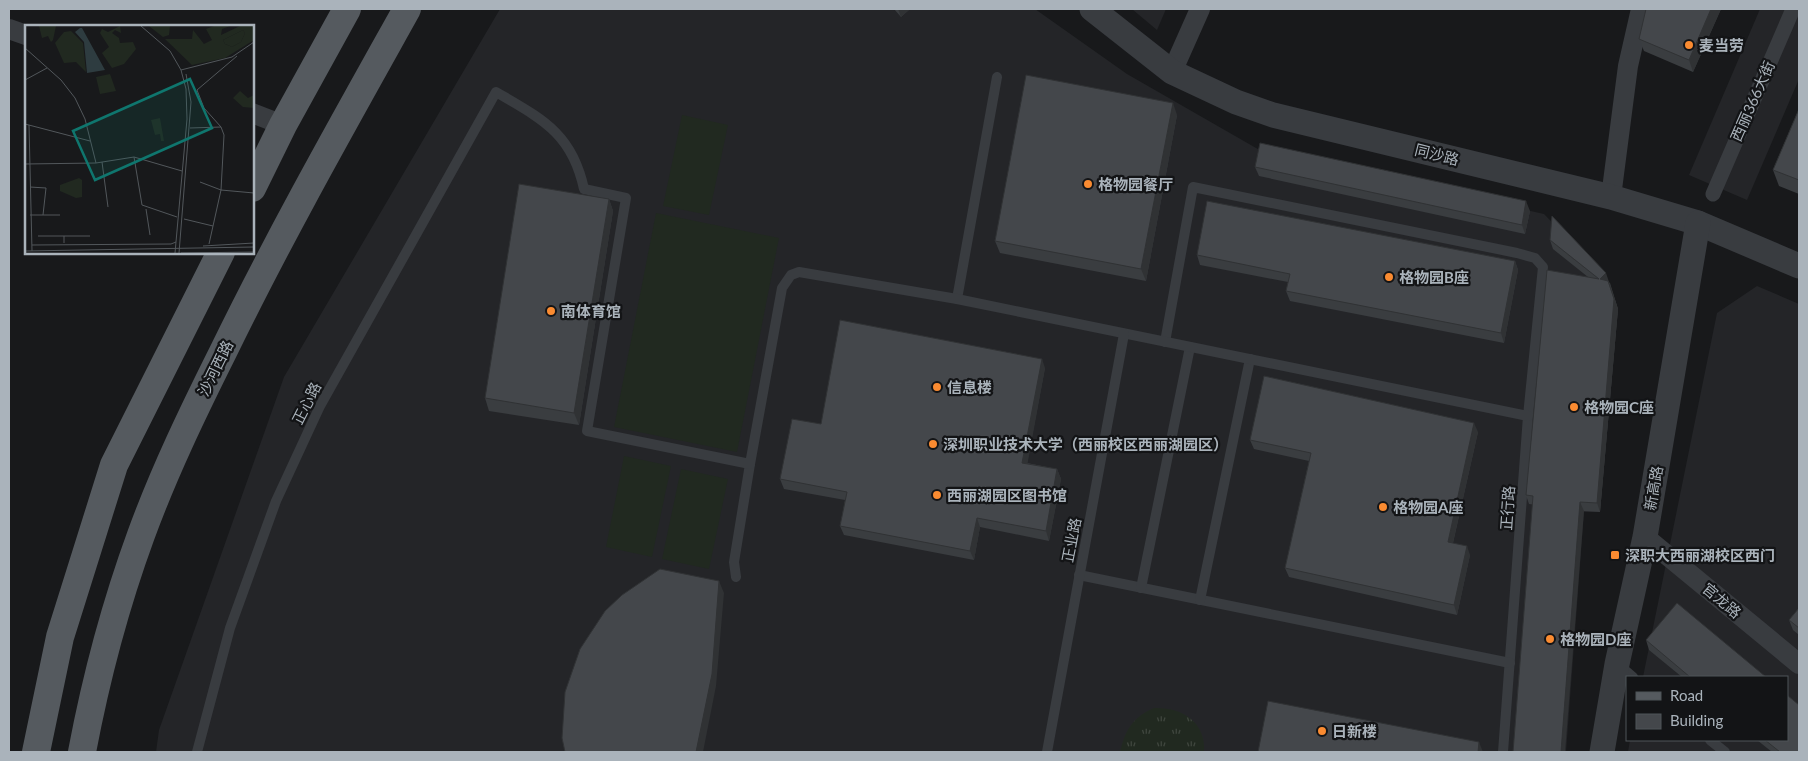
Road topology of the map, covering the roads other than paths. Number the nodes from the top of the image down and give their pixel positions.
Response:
1 (347, 9) edge
2 (408, 9) edge
3 (1092, 9) edge
4 (1200, 9) edge
5 (1641, 9) edge
6 (1793, 9) edge
7 (9, 29) edge
8 (25, 35) edge
9 (1172, 72) junction
10 (996, 77) dead end
11 (254, 114) edge
12 (283, 125) junction
13 (254, 184) edge
14 (1712, 194) dead end
15 (1611, 197) junction
16 (1698, 223) junction
17 (220, 254) edge
18 (1799, 266) edge
19 (957, 299) junction
20 (1124, 334) junction
21 (1165, 342) junction
22 (1190, 347) junction
23 (1250, 359) junction
24 (1528, 416) junction
25 (750, 464) junction
26 (1645, 537) junction
27 (1080, 575) junction
28 (736, 577) dead end
29 (1141, 588) junction
30 (1200, 600) junction
31 (1510, 663) junction
32 (1799, 664) edge
33 (1625, 670) edge
34 (1711, 741) edge
35 (36, 752) edge
36 (82, 752) edge
37 (197, 752) edge
38 (1047, 752) edge
39 (1503, 752) edge
40 (1602, 752) edge
41 (1725, 752) edge

1 - 12 main road
2 - 36 main road, 沙河西路
3 - 9 street, 同沙路
4 - 9 street
5 - 15 street
6 - 14 street, 西丽366大街
7 - 8 street
9 - 15 street, 同沙路
10 - 19 lane
11 - 12 street
12 - 13 main road
15 - 16 street, 同沙路
16 - 18 street, 同沙路
16 - 26 street, 新高路
17 - 35 main road
19 - 20 lane
19 - 25 lane
20 - 21 lane
20 - 27 lane, 正业路
21 - 22 lane
21 - 24 lane, 正行路
22 - 23 lane
22 - 29 lane
23 - 24 lane
23 - 30 lane
24 - 31 lane, 正行路
25 - 28 lane
25 - 37 lane, 正心路
26 - 32 street, 官龙路
26 - 33 street, 新高路
27 - 29 lane
27 - 38 lane, 正业路
29 - 30 lane
30 - 31 lane
31 - 39 lane, 正行路
33 - 40 street, 新高路
34 - 41 lane

